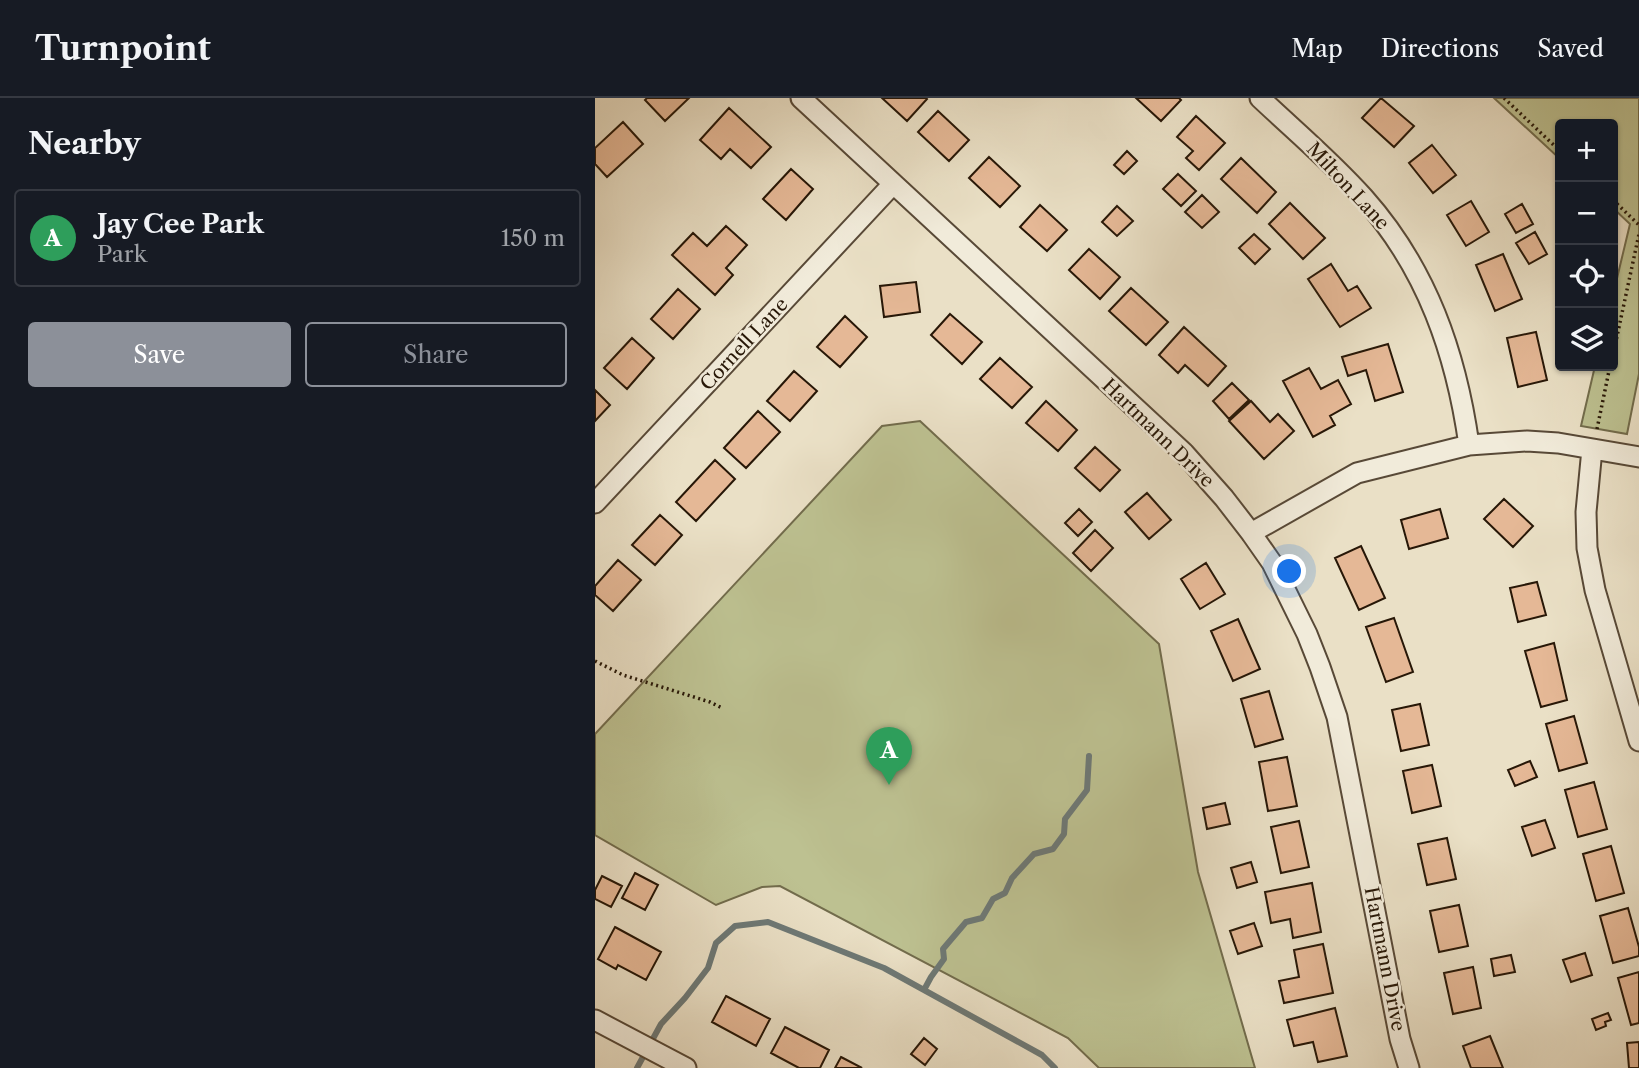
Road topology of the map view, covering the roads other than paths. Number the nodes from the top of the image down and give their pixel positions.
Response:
1 (801, 98) edge
2 (1260, 98) edge
3 (893, 184) junction
4 (1469, 445) junction
5 (1593, 449) junction
6 (1639, 457) edge
7 (595, 503) edge
8 (1251, 533) junction
9 (1639, 741) edge
10 (595, 1020) edge
11 (686, 1068) edge
12 (1409, 1068) edge

1 - 3 street, Hartmann Drive
2 - 4 street, Milton Lane
3 - 7 street, Cornell Lane
3 - 8 street, Hartmann Drive
4 - 5 street
4 - 8 street
5 - 6 street
5 - 9 street
8 - 12 street, Hartmann Drive
10 - 11 street

